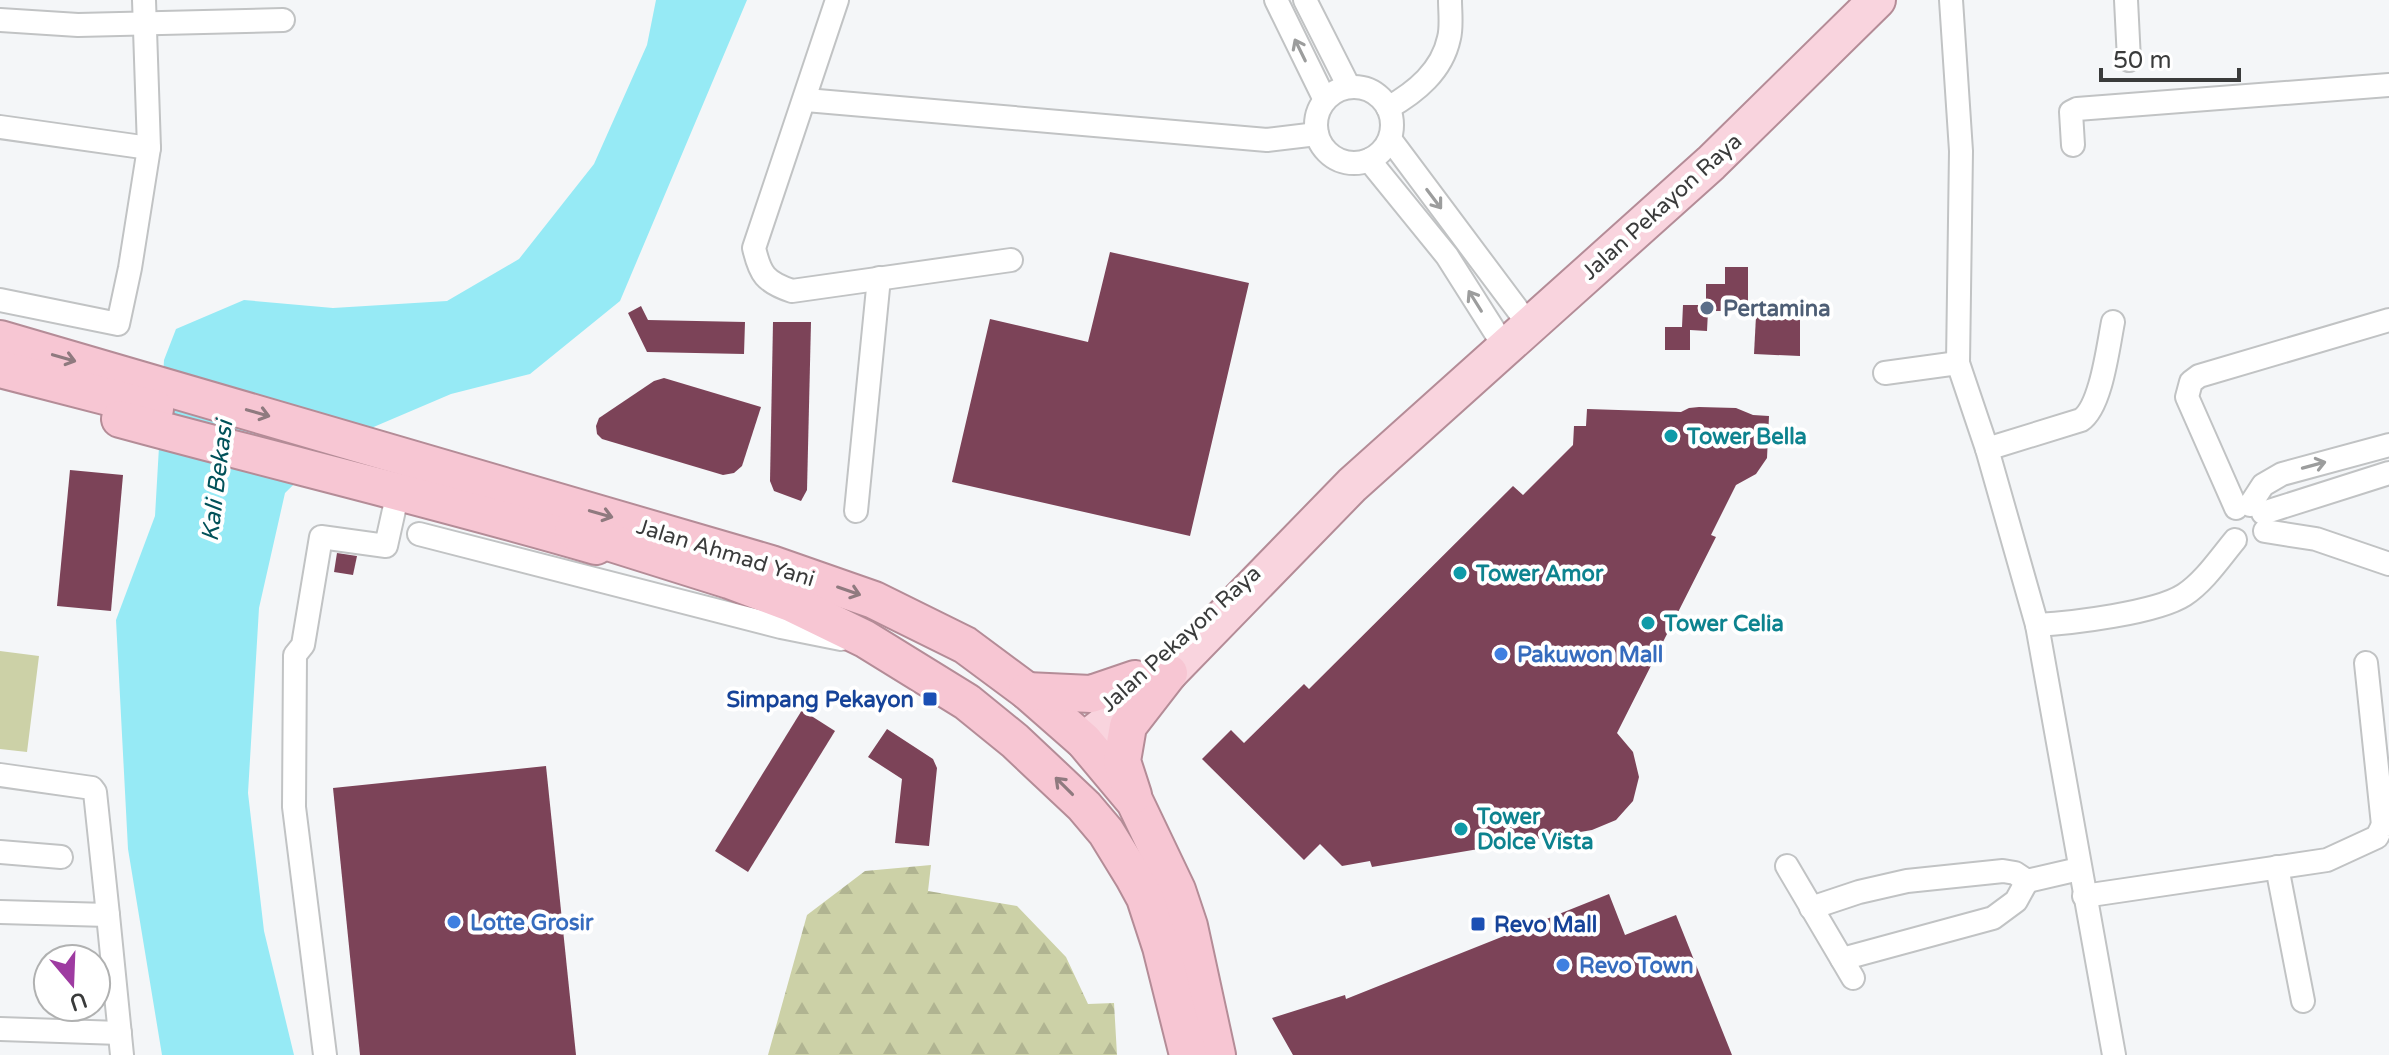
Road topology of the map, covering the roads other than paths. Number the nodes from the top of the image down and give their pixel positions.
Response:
1 (144, 0) edge
2 (837, 0) edge
3 (1276, 0) edge
4 (1305, 0) edge
5 (1450, 0) edge
6 (1877, 0) edge
7 (1951, 0) edge
8 (2126, 0) edge
9 (0, 20) edge
10 (283, 20) dead end
11 (144, 25) junction
12 (2129, 60) dead end
13 (2389, 85) edge
14 (1349, 87) junction
15 (806, 100) junction
16 (1325, 100) junction
17 (1388, 108) junction
18 (0, 127) edge
19 (1317, 134) junction
20 (1390, 139) junction
21 (2073, 145) dead end
22 (149, 148) junction
23 (1369, 160) junction
24 (1011, 260) dead end
25 (879, 278) junction
26 (0, 300) edge
27 (2389, 320) edge
28 (2113, 322) dead end
29 (1516, 336) junction
30 (0, 339) edge
31 (1958, 363) junction
32 (0, 369) edge
33 (1885, 373) dead end
34 (0, 387) edge
35 (123, 388) junction
36 (2389, 445) edge
37 (1987, 449) junction
38 (357, 464) junction
39 (2389, 473) edge
40 (398, 492) junction
41 (856, 511) dead end
42 (2254, 514) junction
43 (419, 534) dead end
44 (2235, 540) junction
45 (2389, 564) edge
46 (2037, 625) junction
47 (859, 643) junction
48 (899, 662) junction
49 (2366, 663) dead end
50 (1152, 676) junction
51 (1027, 691) junction
52 (967, 702) junction
53 (1084, 741) junction
54 (0, 775) edge
55 (1135, 802) junction
56 (2386, 824) edge
57 (0, 852) edge
58 (61, 857) dead end
59 (1787, 866) dead end
60 (2277, 867) junction
61 (2079, 869) junction
62 (2027, 881) junction
63 (2084, 896) junction
64 (1811, 908) junction
65 (0, 912) edge
66 (108, 915) junction
67 (1174, 995) junction
68 (2303, 1001) dead end
69 (0, 1029) edge
70 (121, 1044) edge
71 (325, 1055) edge
72 (1188, 1055) edge
73 (1217, 1055) edge
74 (2114, 1055) edge

1 - 11 street
2 - 15 street
16 -> 3 street
4 - 14 street
5 - 17 street
6 - 29 main road, Jalan Pekayon Raya
7 - 31 street
8 - 12 street
9 - 11 street
10 - 11 street
11 - 22 street
13 - 21 street
14 - 16 street
14 - 17 street
15 - 19 street
15 - 25 street
16 - 19 street
17 - 20 street
18 - 22 street
19 - 23 street
20 - 23 street
20 -> 29 street
22 - 26 street
29 -> 23 street
24 - 25 street
25 - 41 street
27 - 42 street
28 - 37 street
29 - 50 main road, Jalan Pekayon Raya
30 -> 35 highway, Jalan Ahmad Yani
31 - 33 street
31 - 37 street
32 - 35 highway, Jalan Ahmad Yani
34 - 38 highway
35 - 38 highway, Jalan Ahmad Yani
42 -> 36 street
37 - 46 street
38 - 40 highway
38 - 48 highway, Jalan Ahmad Yani
38 -> 51 highway, Jalan Ahmad Yani
39 - 42 street
40 - 47 highway
40 - 71 street
42 - 44 street
42 - 44 street
42 - 45 street
43 - 47 street
44 - 46 street
46 - 61 street
47 - 48 highway
48 - 52 highway, Jalan Ahmad Yani
49 - 56 street
50 - 51 highway
50 - 53 main road, Jalan Pekayon Raya
50 - 55 highway
51 - 53 highway, Jalan Ahmad Yani
52 - 53 highway
67 -> 52 highway, Jalan Ahmad Yani
53 - 55 highway, Jalan Ahmad Yani
53 - 67 highway
54 - 66 street
55 - 73 highway, Jalan Ahmad Yani
56 - 60 street
57 - 58 street
59 - 64 street
60 - 63 street
60 - 68 street
61 - 62 street
61 - 63 street
62 - 64 street
62 - 64 street
63 - 74 street
65 - 66 street
66 - 70 street
67 - 72 highway, Jalan Ahmad Yani
69 - 70 street

